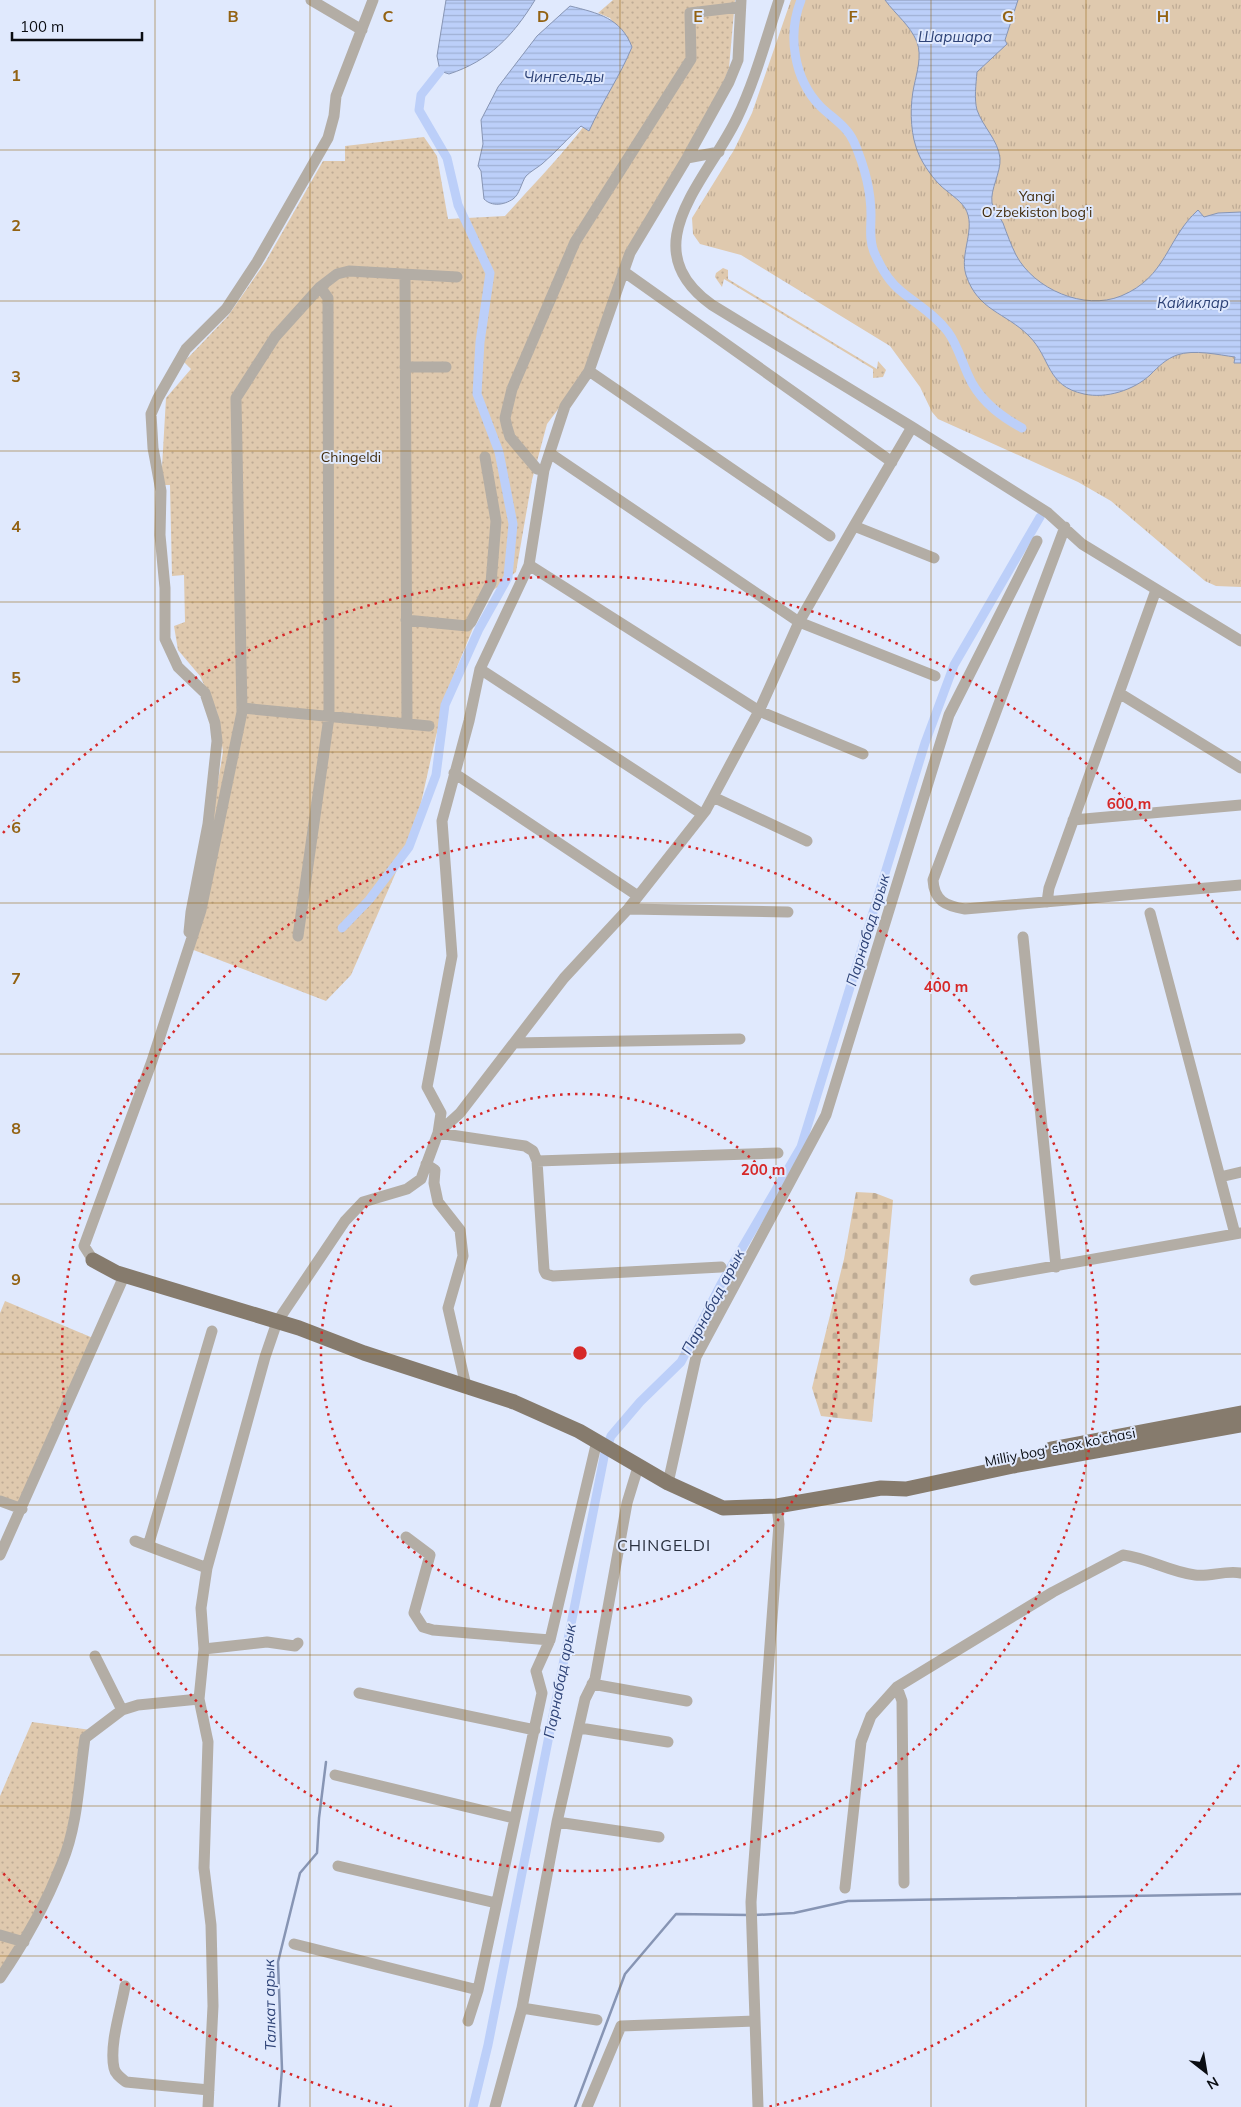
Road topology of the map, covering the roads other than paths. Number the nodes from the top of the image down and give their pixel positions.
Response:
1 (310, 0) edge
2 (374, 0) edge
3 (779, 0) edge
4 (741, 3) edge
5 (362, 30) junction
6 (719, 152) junction
7 (688, 158) junction
8 (623, 271) junction
9 (405, 275) junction
10 (457, 277) dead end
11 (320, 287) junction
12 (405, 367) junction
13 (446, 367) dead end
14 (589, 371) junction
15 (912, 427) junction
16 (550, 454) junction
17 (485, 457) dead end
18 (892, 462) junction
19 (544, 470) junction
20 (854, 526) junction
21 (1065, 527) junction
22 (830, 536) dead end
23 (1037, 541) dead end
24 (934, 558) dead end
25 (529, 565) junction
26 (1156, 590) junction
27 (406, 620) junction
28 (799, 622) junction
29 (1241, 641) edge
30 (480, 670) junction
31 (935, 676) dead end
32 (1119, 693) junction
33 (242, 708) junction
34 (759, 711) junction
35 (329, 717) junction
36 (407, 724) junction
37 (429, 726) dead end
38 (863, 754) dead end
39 (1241, 768) edge
40 (454, 773) junction
41 (713, 797) junction
42 (1241, 804) edge
43 (702, 814) junction
44 (1073, 820) junction
45 (807, 841) dead end
46 (1241, 885) edge
47 (638, 896) junction
48 (1046, 902) junction
49 (628, 909) junction
50 (788, 912) dead end
51 (1150, 913) dead end
52 (298, 936) dead end
53 (1023, 937) dead end
54 (187, 954) junction
55 (740, 1039) dead end
56 (514, 1043) junction
57 (438, 1133) junction
58 (778, 1153) dead end
59 (537, 1161) junction
60 (426, 1164) junction
61 (1241, 1172) edge
62 (1220, 1177) junction
63 (1238, 1233) edge
64 (93, 1260) joint
65 (721, 1267) dead end
66 (1056, 1267) junction
67 (125, 1274) junction
68 (975, 1280) dead end
69 (277, 1322) junction
70 (212, 1332) dead end
71 (466, 1386) junction
72 (1241, 1413) edge
73 (1241, 1425) edge
74 (1177, 1430) junction
75 (597, 1441) junction
76 (638, 1467) junction
77 (668, 1483) junction
78 (0, 1501) edge
79 (771, 1506) junction
80 (22, 1509) junction
81 (406, 1536) dead end
82 (135, 1541) dead end
83 (148, 1546) junction
84 (0, 1555) edge
85 (207, 1568) junction
86 (1241, 1574) edge
87 (550, 1640) junction
88 (298, 1643) dead end
89 (204, 1649) junction
90 (95, 1656) dead end
91 (592, 1684) junction
92 (897, 1687) junction
93 (359, 1693) dead end
94 (199, 1699) junction
95 (687, 1701) dead end
96 (122, 1710) junction
97 (580, 1728) junction
98 (535, 1730) junction
99 (668, 1742) dead end
100 (335, 1775) dead end
101 (514, 1818) junction
102 (556, 1822) junction
103 (659, 1837) dead end
104 (338, 1866) dead end
105 (904, 1883) dead end
106 (845, 1888) dead end
107 (496, 1903) junction
108 (0, 1935) edge
109 (24, 1942) junction
110 (294, 1944) dead end
111 (0, 1978) edge
112 (125, 1986) dead end
113 (478, 1990) junction
114 (522, 2008) junction
115 (597, 2020) dead end
116 (468, 2021) dead end
117 (755, 2021) junction
118 (209, 2090) junction
119 (208, 2107) edge
120 (495, 2107) edge
121 (587, 2107) edge
122 (758, 2107) edge

1 - 5 street
2 - 5 street
3 - 6 street
4 - 7 street
4 - 19 street
5 - 54 street
6 - 7 street
6 - 15 street
7 - 8 street
8 - 14 street
8 - 18 street
9 - 10 street
9 - 11 street
9 - 12 street
11 - 33 street
11 - 35 street
12 - 13 street
12 - 27 street
14 - 16 street
14 - 22 street
15 - 18 street
15 - 21 street
16 - 19 street
16 - 28 street
17 - 27 street
18 - 20 street
19 - 25 street
20 - 24 street
20 - 28 street
21 - 26 street
21 - 48 street
23 - 77 street
25 - 30 street
25 - 34 street
26 - 29 street
26 - 32 street
27 - 36 street
28 - 31 street
28 - 34 street
30 - 40 street
30 - 43 street
32 - 39 street
32 - 44 street
33 - 35 street
33 - 54 street
34 - 38 street
34 - 41 street
35 - 36 street
35 - 52 street
36 - 37 street
40 - 47 street
40 - 57 street
41 - 43 street
41 - 45 street
42 - 44 street
43 - 47 street
44 - 48 street
46 - 48 street
47 - 49 street
49 - 50 street
49 - 56 street
51 - 62 street
53 - 66 street
54 - 64 street
55 - 56 street
56 - 57 street
57 - 59 street
57 - 60 street
58 - 59 street
59 - 65 street
60 - 69 street
60 - 71 street
61 - 62 street
62 - 63 street
63 - 66 street
64 - 67 main road, Milliy bog‘ shox ko‘chasi
66 - 68 street
67 - 69 main road, Milliy bog‘ shox ko‘chasi
67 - 80 street
69 - 71 main road, Milliy bog‘ shox ko‘chasi
69 - 85 street
70 - 83 street
71 - 75 main road, Milliy bog‘ shox ko‘chasi
72 - 74 main road, Milliy bog‘ shox ko‘chasi
73 - 74 main road, Milliy bog‘ shox ko‘chasi
74 - 79 main road, Milliy bog‘ shox ko‘chasi
75 - 76 main road, Milliy bog‘ shox ko‘chasi
75 - 87 street
76 - 77 main road, Milliy bog‘ shox ko‘chasi
76 - 91 street
77 - 79 main road, Milliy bog‘ shox ko‘chasi
78 - 80 street
79 - 117 street
80 - 84 street
81 - 87 street
82 - 83 street
83 - 85 street
85 - 89 street
86 - 92 street
87 - 98 street
88 - 89 street
89 - 94 street
90 - 96 street
91 - 95 street
91 - 97 street
92 - 105 street
92 - 106 street
93 - 98 street
94 - 96 street
94 - 118 street
96 - 109 street
97 - 99 street
97 - 102 street
98 - 101 street
100 - 101 street
101 - 107 street
102 - 103 street
102 - 114 street
104 - 107 street
107 - 113 street
108 - 109 street
109 - 111 street
110 - 113 street
112 - 118 street
113 - 116 street
114 - 115 street
114 - 120 street
117 - 121 street
117 - 122 street
118 - 119 street

